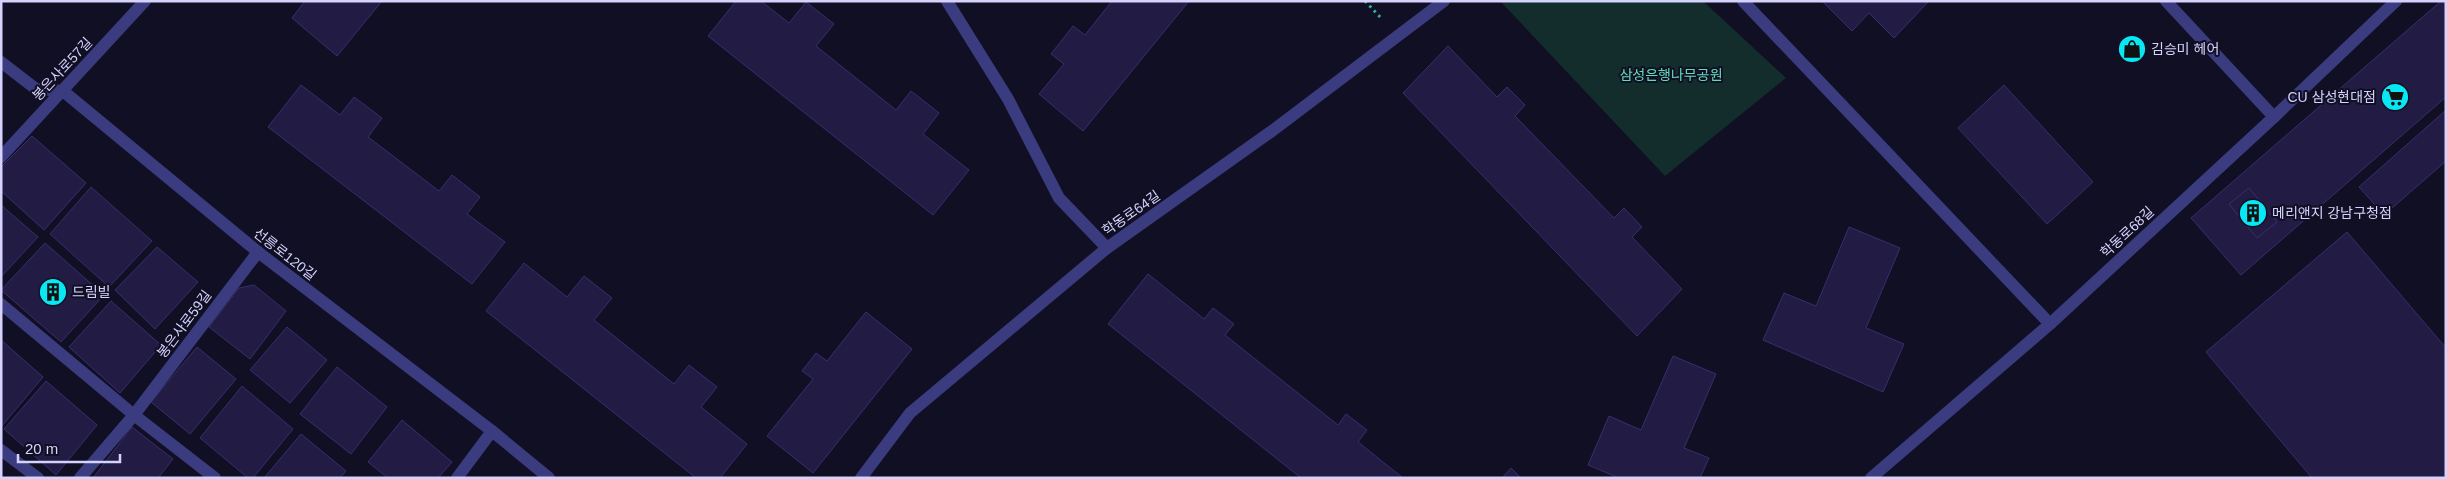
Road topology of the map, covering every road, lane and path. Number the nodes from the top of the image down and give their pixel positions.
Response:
1 (145, 1) edge
2 (947, 1) edge
3 (1444, 1) edge
4 (1743, 1) edge
5 (2166, 1) edge
6 (2396, 1) edge
7 (1, 62) edge
8 (66, 87) junction
9 (2274, 118) junction
10 (1, 157) edge
11 (1107, 248) junction
12 (258, 252) junction
13 (1, 304) edge
14 (2050, 324) junction
15 (134, 414) junction
16 (492, 431) junction
17 (1, 450) edge
18 (38, 478) edge
19 (80, 478) edge
20 (215, 478) edge
21 (457, 478) edge
22 (549, 478) edge
23 (861, 478) edge
24 (1871, 478) edge

1 - 8 street, 봉은사로57길
2 - 11 street
3 - 11 street, 학동로64길
4 - 14 street
5 - 9 street
6 - 9 street, 학동로68길
7 - 8 street
8 - 10 street, 봉은사로57길
8 - 12 street, 선릉로120길
9 - 14 street, 학동로68길
11 - 23 street, 학동로64길
12 - 15 street, 봉은사로59길
12 - 16 street, 선릉로120길
13 - 15 street
14 - 24 street, 학동로68길
15 - 19 street, 봉은사로59길
15 - 20 street
16 - 21 street
16 - 22 street, 선릉로120길
17 - 18 street

